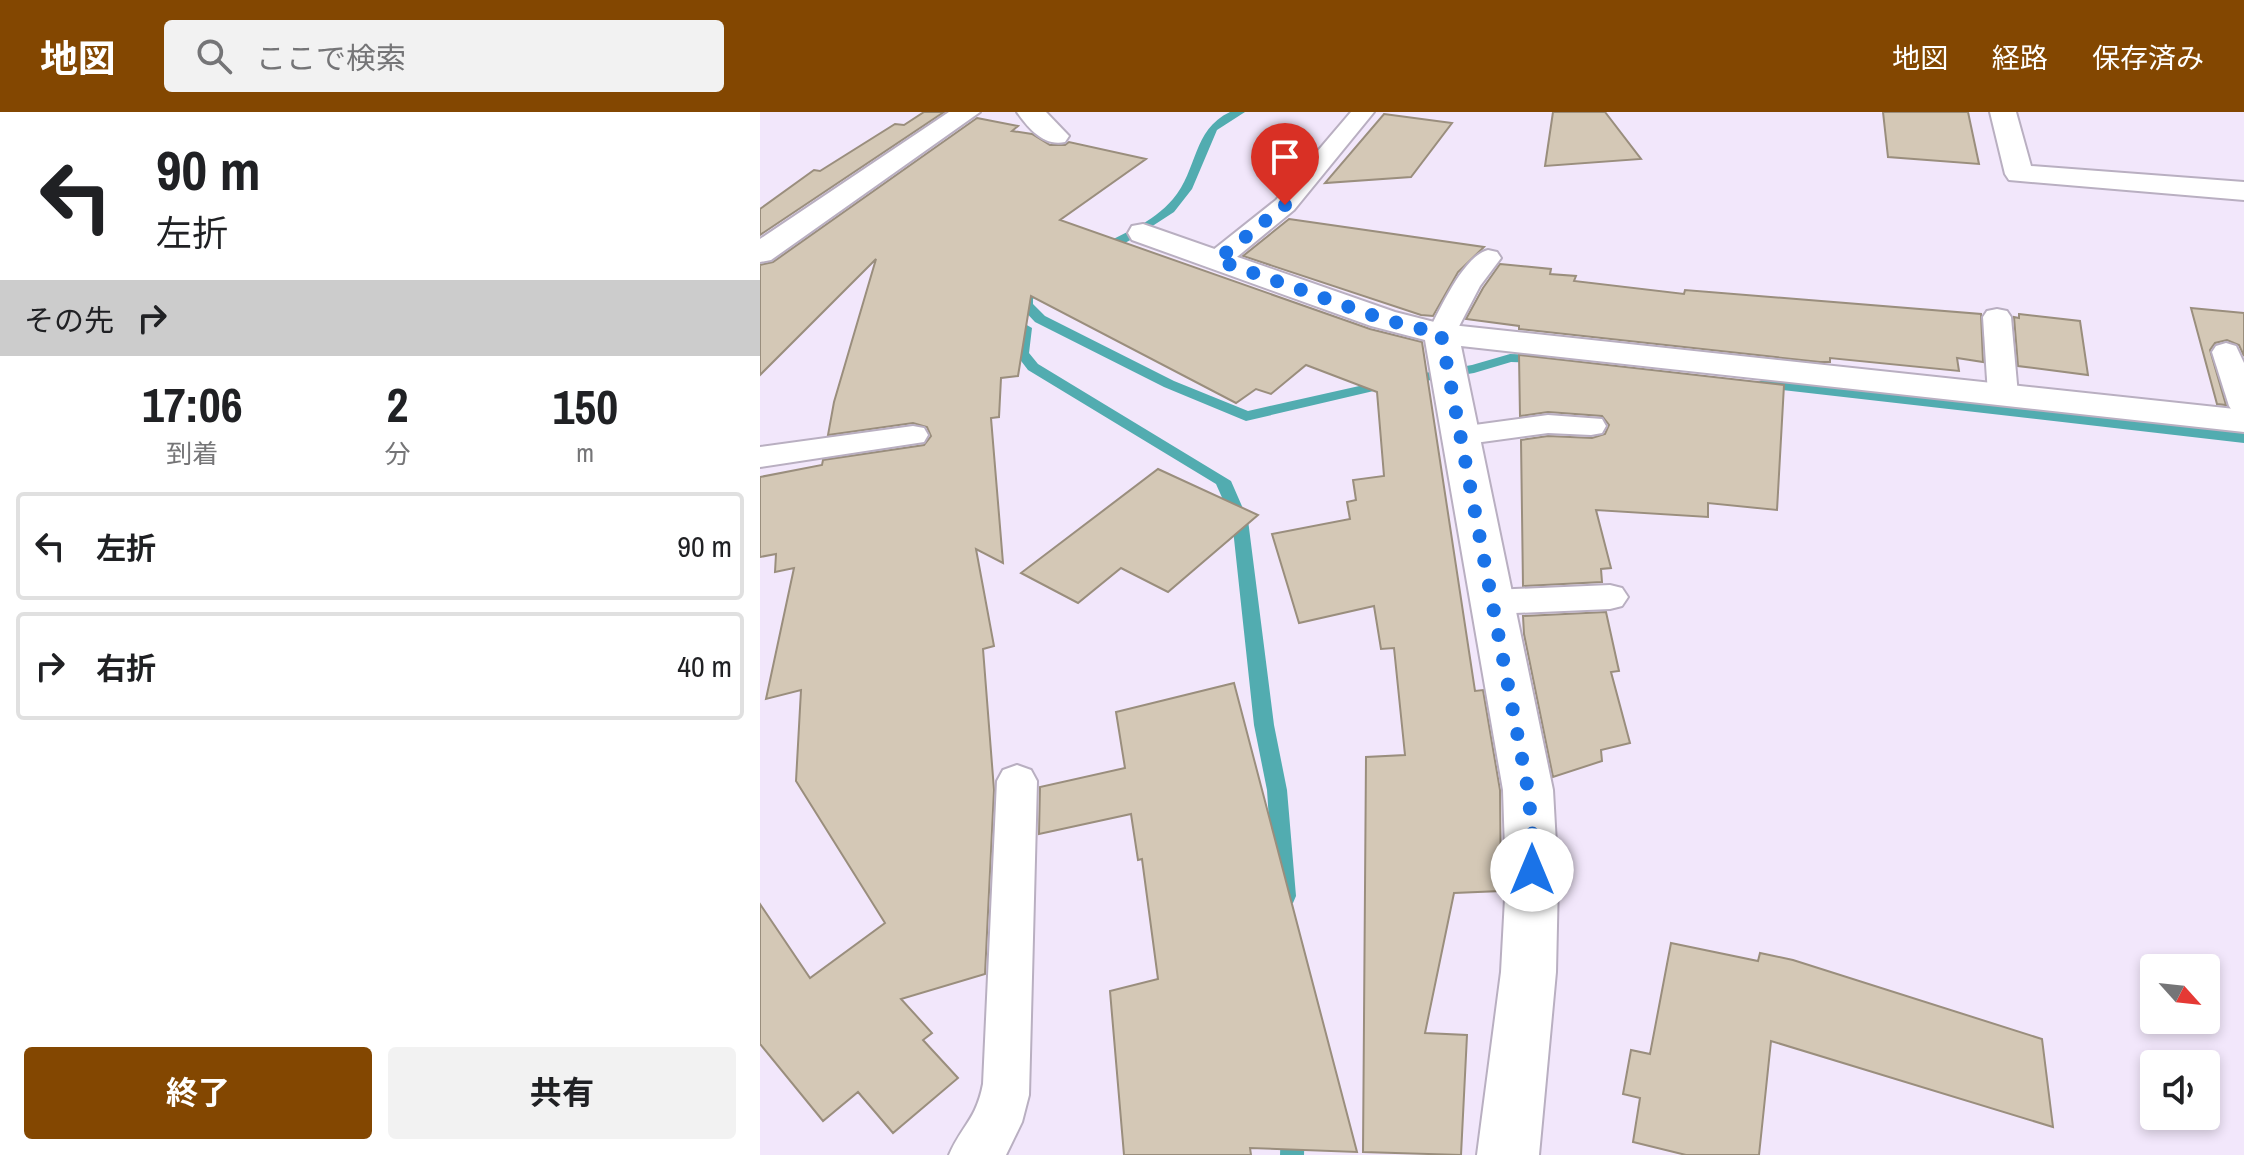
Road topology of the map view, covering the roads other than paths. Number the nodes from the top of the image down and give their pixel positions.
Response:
1 (967, 112) edge
2 (1030, 112) edge
3 (1363, 112) edge
4 (2003, 112) edge
5 (1055, 136) dead end
6 (2244, 191) edge
7 (1143, 233) dead end
8 (760, 253) edge
9 (1488, 258) dead end
10 (1217, 260) junction
11 (1997, 317) dead end
12 (1441, 334) junction
13 (2226, 352) dead end
14 (2003, 395) junction
15 (2244, 406) edge
16 (2244, 421) edge
17 (1591, 426) dead end
18 (913, 435) dead end
19 (1460, 436) junction
20 (760, 457) edge
21 (1610, 597) dead end
22 (1492, 602) junction
23 (1017, 781) dead end
24 (974, 1155) edge
25 (1508, 1155) edge

1 - 8 street
2 - 5 street
3 - 10 lane
4 - 6 street
7 - 10 street
9 - 12 lane
10 - 12 street
11 - 14 lane
12 - 14 street
12 - 19 street
13 - 15 lane
14 - 16 street
17 - 19 lane
18 - 20 lane
19 - 22 street
21 - 22 lane
22 - 25 street
23 - 24 lane

